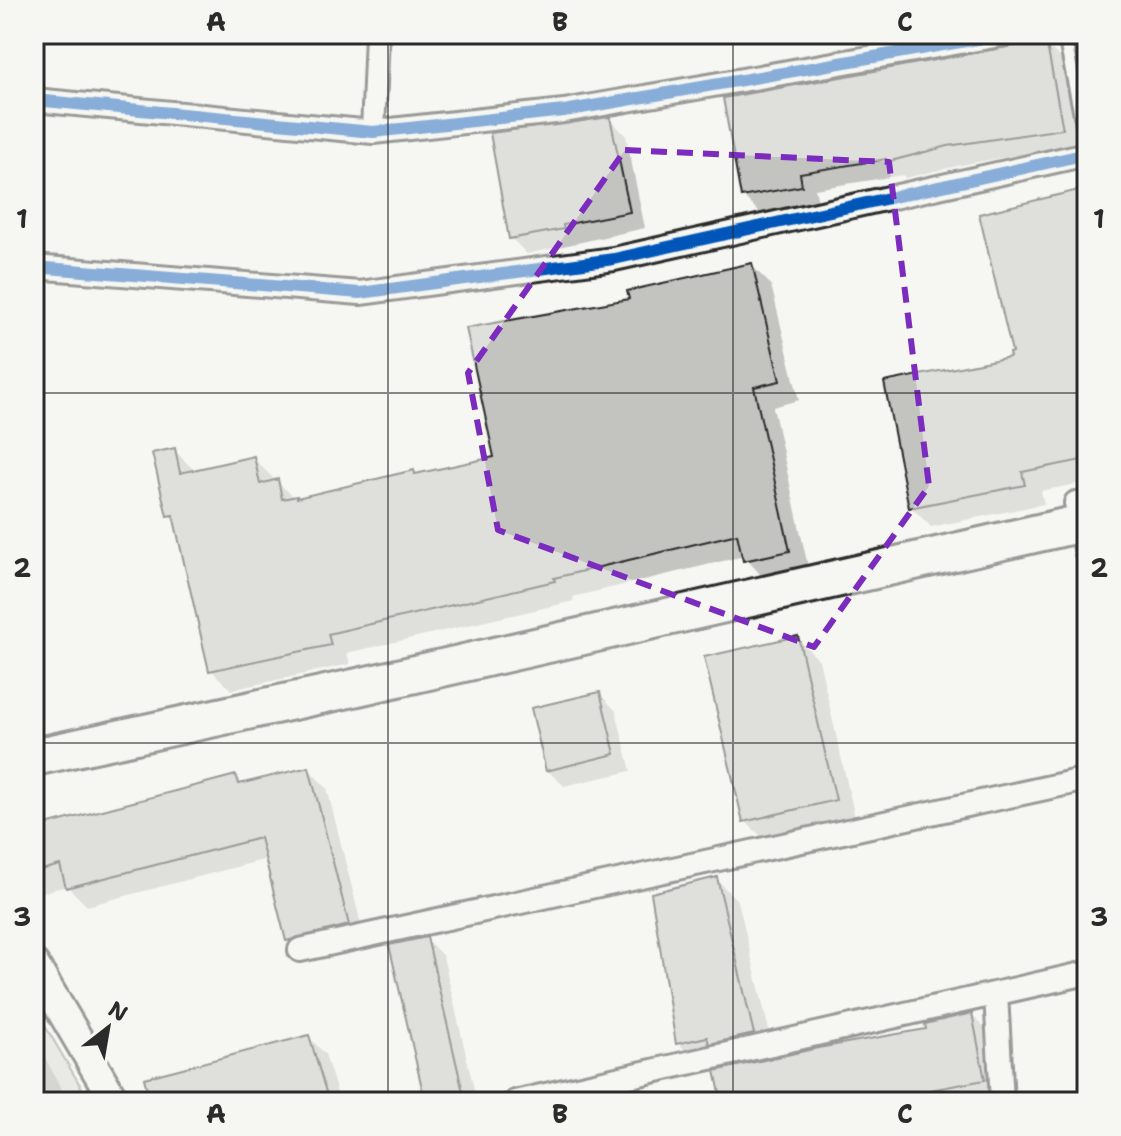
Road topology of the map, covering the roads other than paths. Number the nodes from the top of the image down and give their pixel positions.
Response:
1 (377, 34) edge
2 (1006, 34) edge
3 (1064, 34) edge
4 (34, 100) edge
5 (373, 132) junction
6 (1087, 147) edge
7 (1087, 154) edge
8 (34, 267) edge
9 (1083, 520) edge
10 (34, 733) edge
11 (34, 757) edge
12 (1087, 779) edge
13 (300, 950) dead end
14 (34, 964) edge
15 (1087, 973) edge
16 (996, 994) junction
17 (115, 1102) edge
18 (515, 1102) edge
19 (1002, 1102) edge

1 - 5 street
2 - 5 street
3 - 6 lane
4 - 5 street
7 - 8 street
9 - 10 highway
9 - 11 highway
12 - 13 street
14 - 17 street
15 - 16 street
16 - 18 street
16 - 19 street

